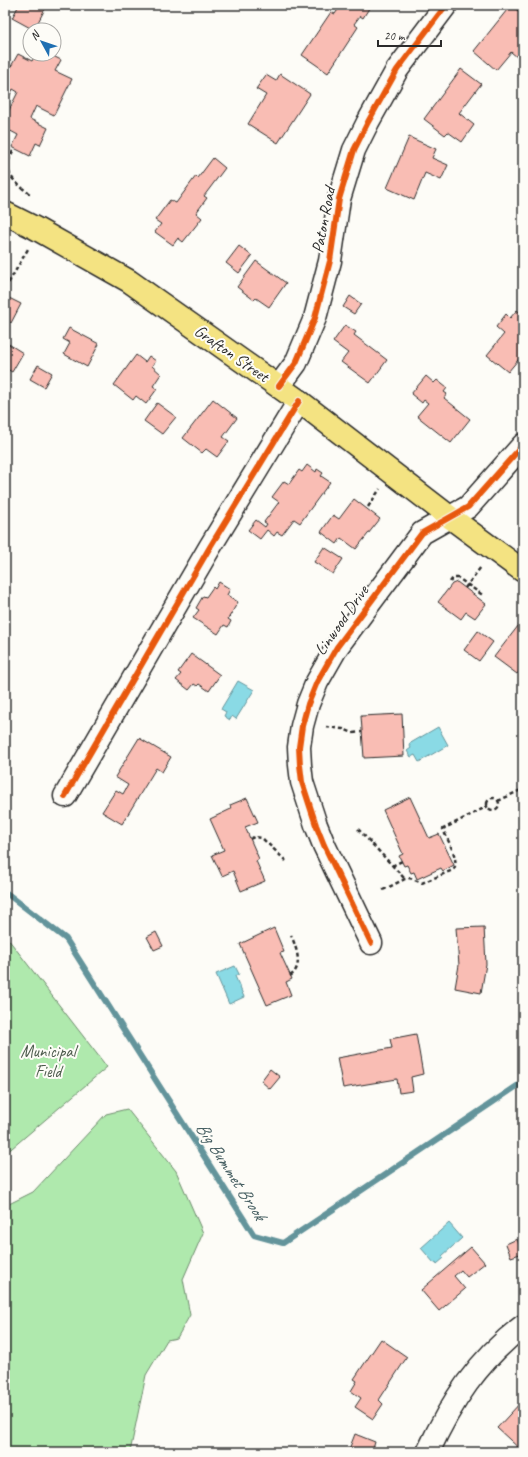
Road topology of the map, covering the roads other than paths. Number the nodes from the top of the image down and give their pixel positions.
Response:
1 (446, 5) edge
2 (5, 213) edge
3 (279, 386) junction
4 (299, 401) junction
5 (523, 445) edge
6 (451, 518) junction
7 (523, 571) edge
8 (65, 796) dead end
9 (371, 943) dead end
10 (523, 1326) edge
11 (433, 1449) edge

1 - 3 street, Paton Road
2 - 3 main road, Grafton Street
3 - 4 main road, Grafton Street
4 - 6 main road, Grafton Street
4 - 8 street
5 - 6 street, Linwood Drive
6 - 7 main road, Grafton Street
6 - 9 street, Linwood Drive
10 - 11 street

